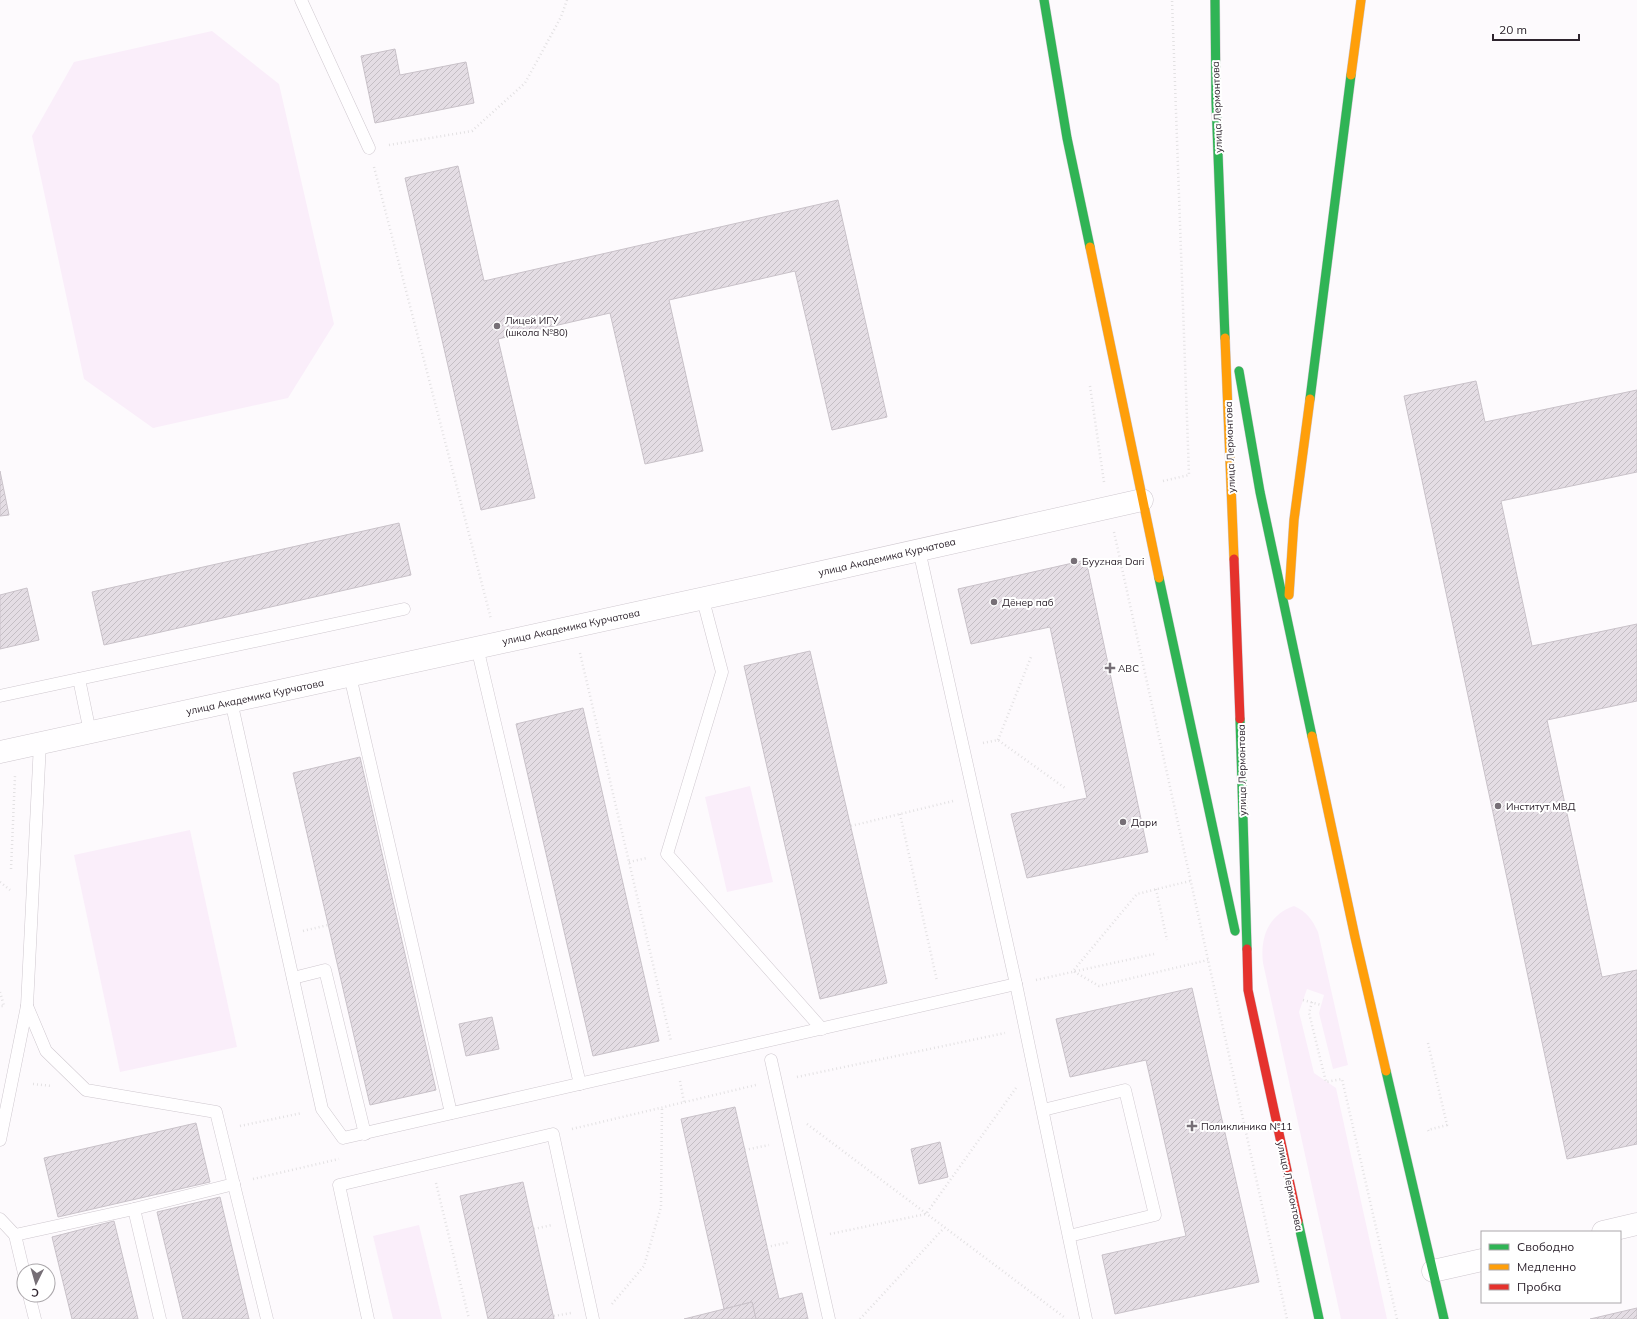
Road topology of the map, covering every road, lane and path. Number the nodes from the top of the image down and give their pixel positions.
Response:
1 (301, 0) edge
2 (567, 0) edge
3 (1044, 0) edge
4 (1172, 0) edge
5 (1215, 0) edge
6 (1361, 0) edge
7 (369, 148) junction
8 (1221, 215) junction
9 (1234, 334) dead end
10 (1238, 363) dead end
11 (1140, 494) junction
12 (919, 550) junction
13 (703, 600) junction
14 (404, 609) dead end
15 (1288, 624) junction
16 (487, 645) junction
17 (579, 646) dead end
18 (1031, 657) dead end
19 (350, 676) junction
20 (79, 679) junction
21 (0, 696) edge
22 (231, 701) junction
23 (90, 732) junction
24 (998, 740) junction
25 (40, 743) junction
26 (977, 744) dead end
27 (0, 752) edge
28 (15, 771) dead end
29 (1065, 788) dead end
30 (973, 796) junction
31 (900, 814) junction
32 (851, 826) dead end
33 (10, 874) dead end
34 (1190, 881) dead end
35 (0, 882) edge
36 (10, 882) dead end
37 (1156, 889) junction
38 (10, 890) junction
39 (9, 898) dead end
40 (1167, 940) dead end
41 (1154, 954) dead end
42 (1208, 960) dead end
43 (1073, 971) junction
44 (293, 978) junction
45 (1016, 984) junction
46 (1248, 990) junction
47 (5, 991) dead end
48 (0, 992) edge
49 (1303, 1000) dead end
50 (942, 1002) junction
51 (1312, 1002) junction
52 (1322, 1005) dead end
53 (0, 1006) edge
54 (4, 1006) junction
55 (27, 1006) junction
56 (3, 1014) dead end
57 (822, 1029) junction
58 (1026, 1029) junction
59 (1428, 1043) dead end
60 (771, 1060) dead end
61 (676, 1062) junction
62 (680, 1080) dead end
63 (776, 1081) junction
64 (11, 1082) junction
65 (580, 1084) junction
66 (1018, 1084) dead end
67 (86, 1090) junction
68 (684, 1102) junction
69 (781, 1104) junction
70 (662, 1106) junction
71 (1043, 1110) junction
72 (451, 1113) junction
73 (281, 1118) dead end
74 (221, 1130) junction
75 (365, 1134) junction
76 (553, 1134) junction
77 (1430, 1138) dead end
78 (0, 1140) edge
79 (340, 1159) dead end
80 (431, 1163) junction
81 (234, 1184) junction
82 (134, 1209) junction
83 (926, 1214) junction
84 (0, 1219) edge
85 (1637, 1224) edge
86 (944, 1228) junction
87 (1607, 1231) edge
88 (15, 1235) junction
89 (1069, 1236) junction
90 (811, 1238) junction
91 (767, 1247) dead end
92 (1481, 1260) edge
93 (22, 1263) edge
94 (1434, 1271) junction
95 (31, 1303) edge
96 (609, 1307) dead end
97 (35, 1319) edge
98 (160, 1319) edge
99 (267, 1319) edge
100 (368, 1319) edge
101 (469, 1319) edge
102 (593, 1319) edge
103 (829, 1319) edge
104 (860, 1319) edge
105 (1067, 1319) edge
106 (1086, 1319) edge
107 (1319, 1319) edge
108 (1397, 1319) edge
109 (1444, 1319) edge

1 - 7 lane
2 - 7 path
3 - 11 main road
4 - 11 path
5 - 8 main road, улица Лермонтова
6 - 15 main road
7 - 16 path
8 - 9 main road, улица Лермонтова
8 - 46 main road, улица Лермонтова
10 - 15 main road, улица Лермонтова
11 - 12 street, улица Академика Курчатова
11 - 46 main road
12 - 13 street, улица Академика Курчатова
12 - 30 lane
13 - 16 street, улица Академика Курчатова
13 - 57 lane
14 - 20 lane
15 - 94 main road, улица Лермонтова
16 - 19 street, улица Академика Курчатова
16 - 65 lane
17 - 61 path
18 - 24 path
19 - 22 street, улица Академика Курчатова
19 - 72 lane
20 - 21 lane
20 - 23 lane
22 - 23 street, улица Академика Курчатова
22 - 44 lane
23 - 25 street, улица Академика Курчатова
24 - 26 path
24 - 29 path
25 - 27 street, улица Академика Курчатова
25 - 55 lane
28 - 33 path
30 - 31 path
30 - 45 lane
31 - 32 path
31 - 50 path
34 - 37 path
35 - 38 path
36 - 38 path
37 - 40 path
37 - 43 path
38 - 39 path
41 - 43 path
42 - 43 path
43 - 45 path
44 - 75 lane
44 - 75 lane
45 - 50 lane
45 - 58 lane
46 - 107 main road, улица Лермонтова
47 - 54 path
48 - 54 path
49 - 51 path
50 - 57 lane
51 - 52 path
51 - 108 path
53 - 54 path
54 - 56 path
55 - 64 lane
55 - 67 lane
57 - 61 lane
58 - 63 path
58 - 71 lane
59 - 77 path
60 - 63 lane
61 - 65 lane
62 - 68 path
63 - 68 path
63 - 69 lane
64 - 67 path
64 - 78 lane
65 - 72 lane
66 - 83 path
67 - 74 lane
68 - 70 path
69 - 83 path
69 - 90 lane
70 - 76 path
70 - 96 path
71 - 89 lane
71 - 89 lane
72 - 75 lane
73 - 74 path
74 - 81 lane
76 - 80 lane
76 - 102 lane
79 - 81 path
80 - 100 lane
80 - 101 path
81 - 82 lane
81 - 99 lane
82 - 88 lane
82 - 98 lane
83 - 86 path
83 - 90 path
84 - 88 lane
85 - 87 street
86 - 104 path
86 - 105 path
88 - 93 lane
89 - 106 lane
90 - 91 path
90 - 103 lane
92 - 94 street
94 - 109 main road, улица Лермонтова
95 - 97 lane

